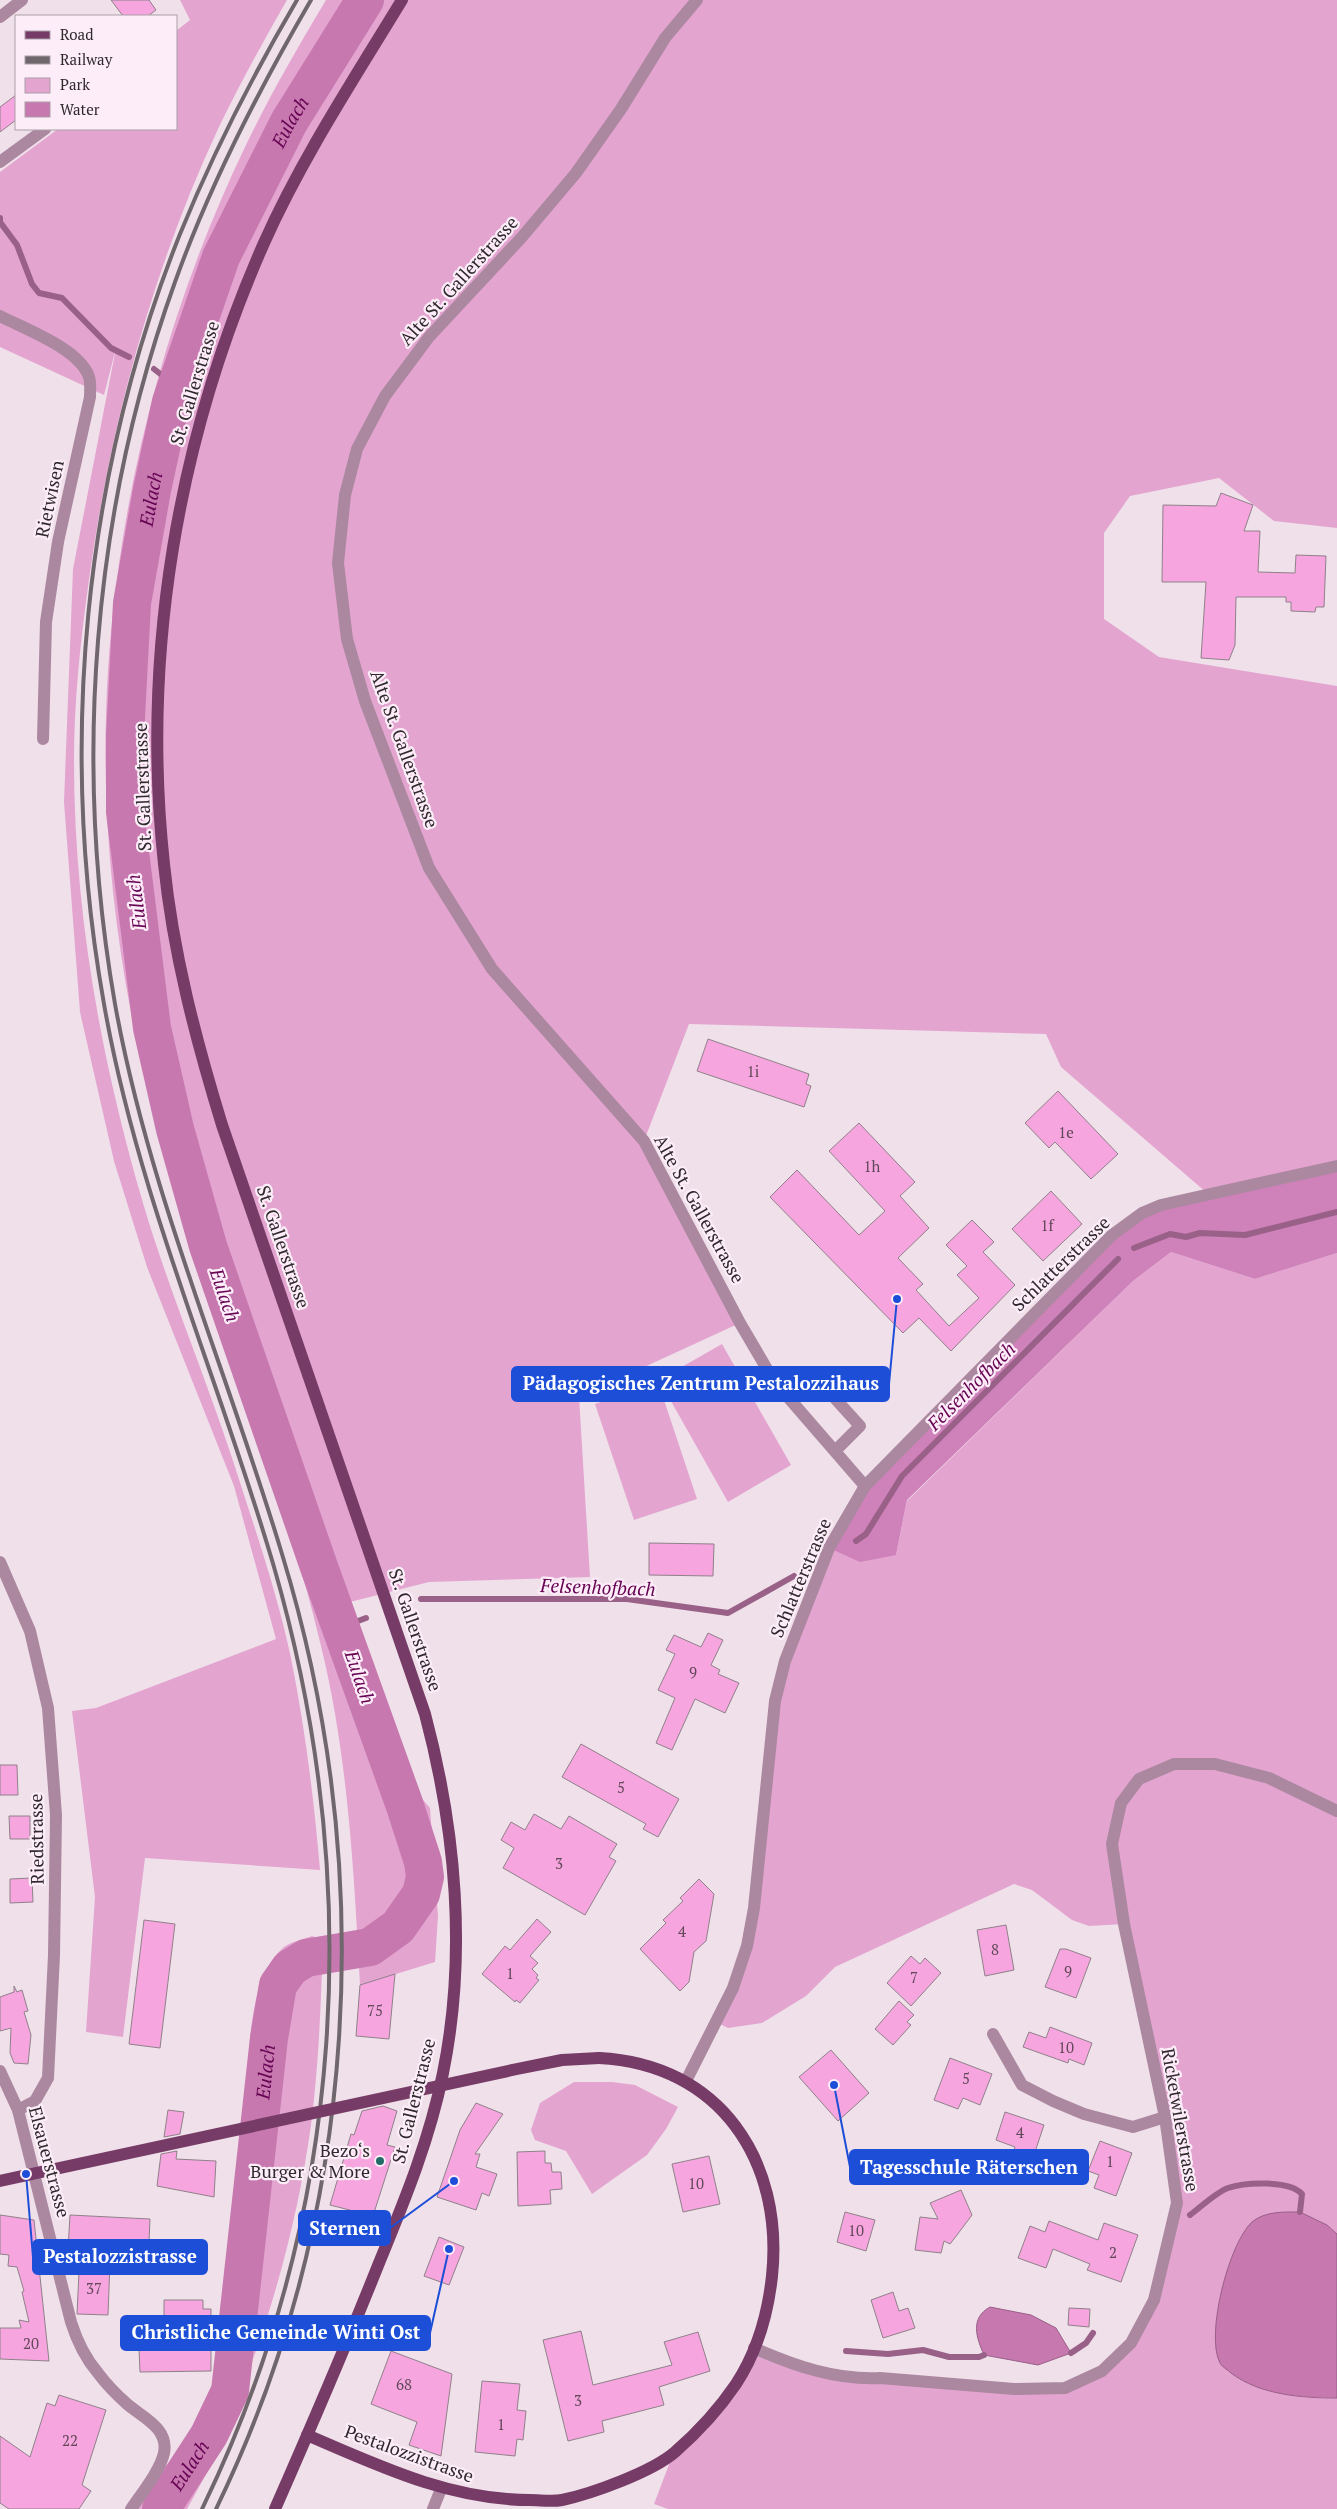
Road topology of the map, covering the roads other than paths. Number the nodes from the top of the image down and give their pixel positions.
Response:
1 (22, 0) edge
2 (402, 0) edge
3 (697, 0) edge
4 (0, 17) edge
5 (43, 130) edge
6 (0, 162) edge
7 (0, 316) edge
8 (43, 739) dead end
9 (1337, 1166) edge
10 (821, 1384) dead end
11 (835, 1451) junction
12 (865, 1486) junction
13 (0, 1562) edge
14 (1337, 1810) edge
15 (993, 2034) dead end
16 (0, 2071) edge
17 (686, 2081) junction
18 (18, 2110) junction
19 (1165, 2117) junction
20 (0, 2181) edge
21 (754, 2348) junction
22 (307, 2435) junction
23 (442, 2489) junction
24 (503, 2504) edge
25 (131, 2509) edge
26 (275, 2509) edge
27 (433, 2509) edge

1 - 4 street
2 - 22 main road, St. Gallerstrasse
3 - 11 street, Alte St. Gallerstrasse
5 - 6 street
7 - 8 street, Rietwisen
9 - 12 street, Schlatterstrasse
10 - 11 street
11 - 12 street, Alte St. Gallerstrasse
12 - 17 street, Schlatterstrasse
13 - 18 street, Riedstrasse
14 - 19 street, Ricketwilerstrasse
15 - 19 street
16 - 18 street, Elsauerstrasse
17 - 20 main road, Pestalozzistrasse, bridge
17 - 21 main road, Pestalozzistrasse
18 - 25 street, Elsauerstrasse
19 - 21 street, Ricketwilerstrasse
21 - 24 main road, Pestalozzistrasse
22 - 23 main road, Pestalozzistrasse
22 - 26 main road, St. Gallerstrasse
23 - 24 main road, Pestalozzistrasse
23 - 27 street

